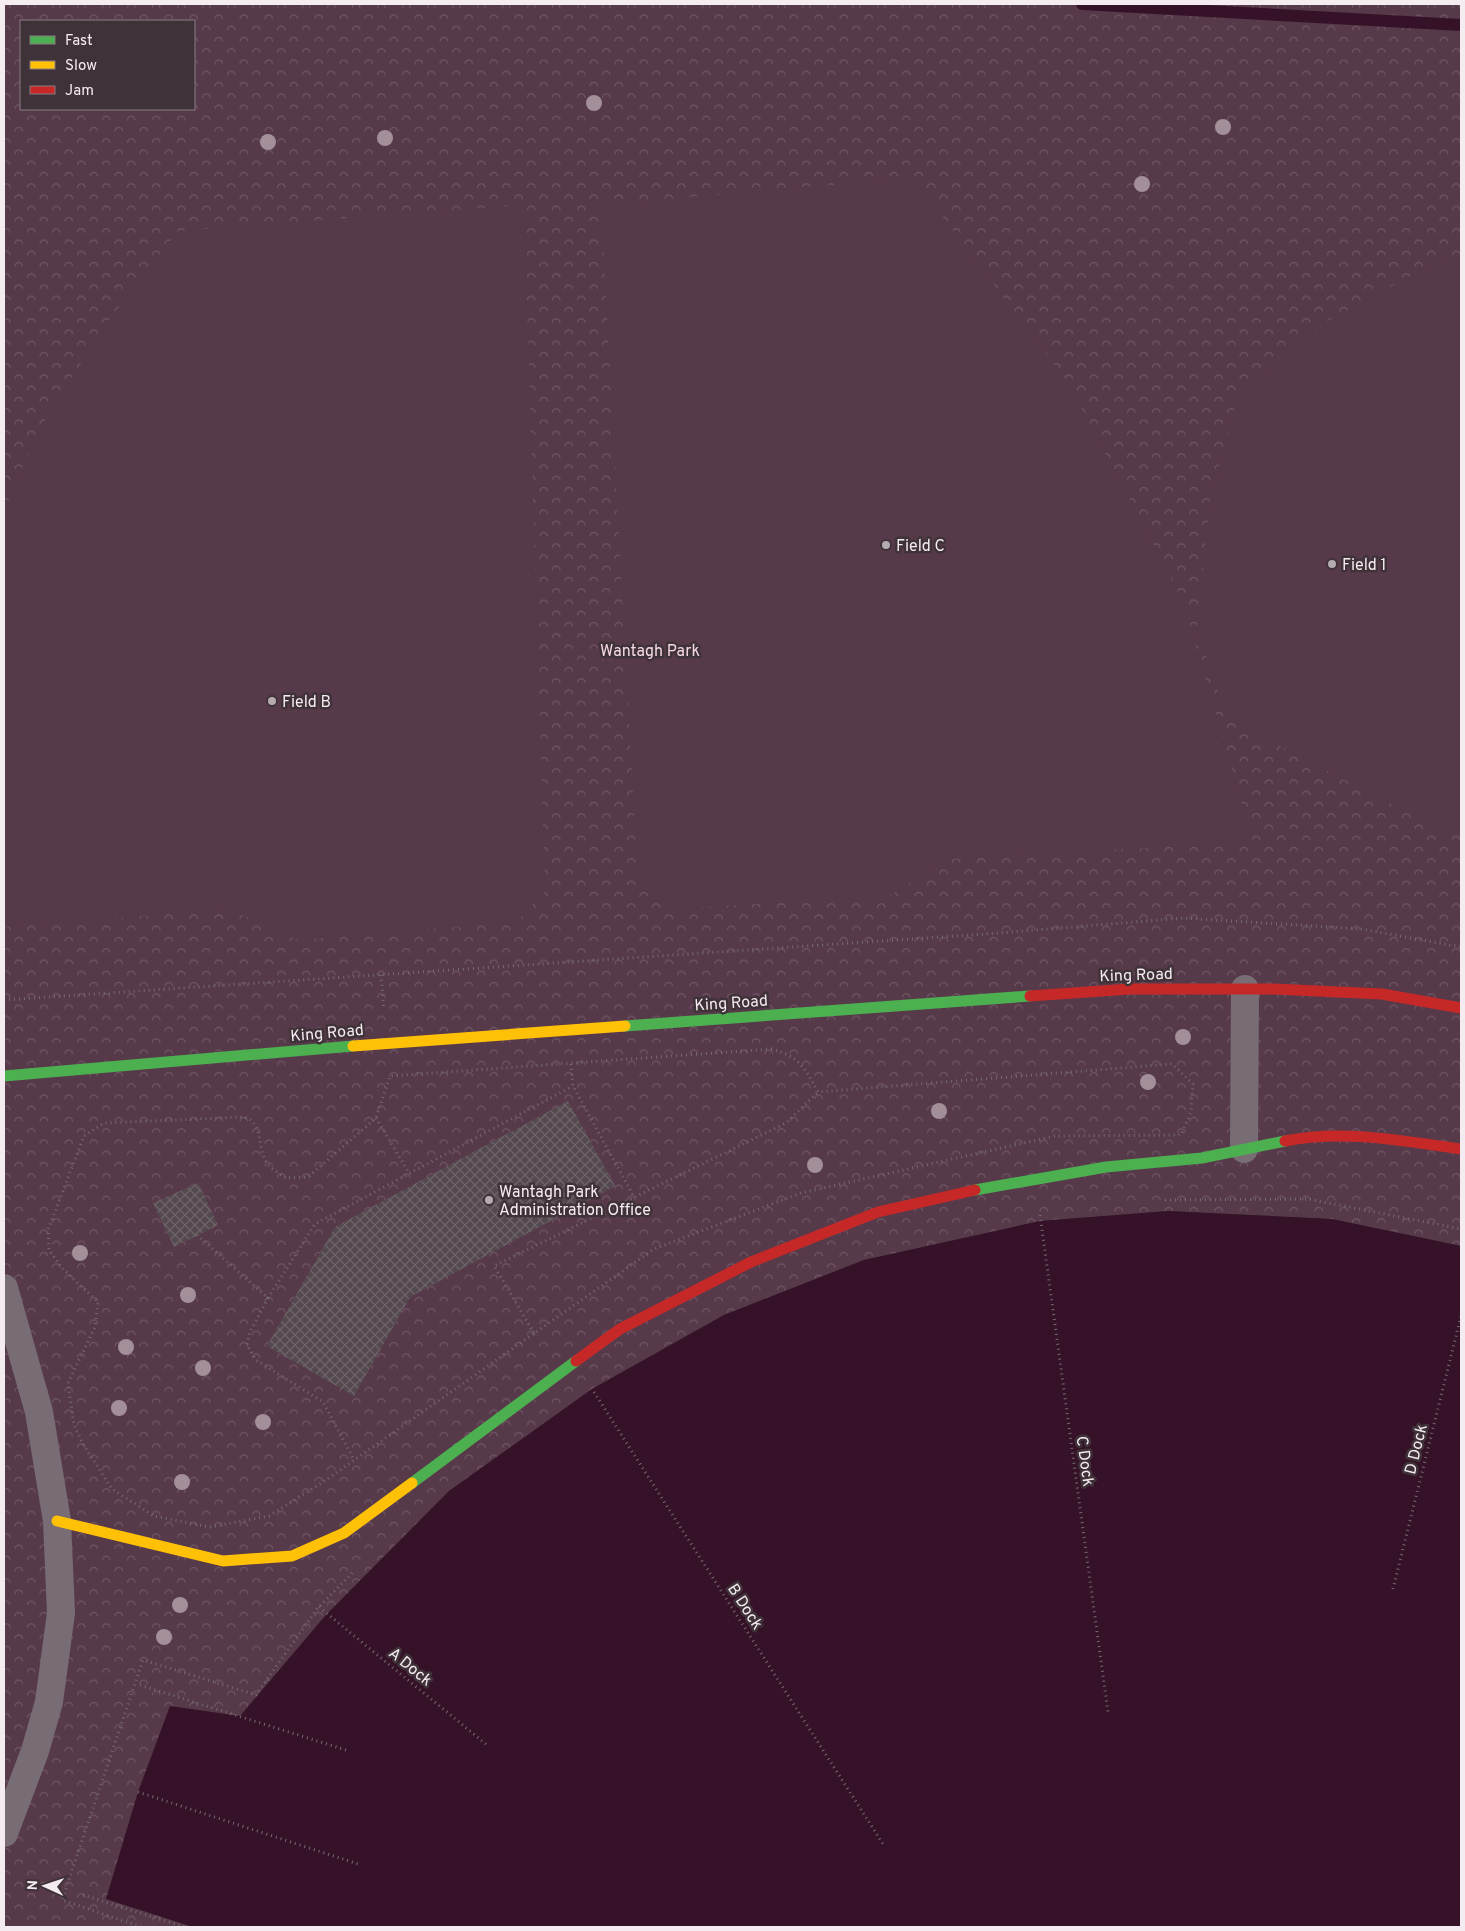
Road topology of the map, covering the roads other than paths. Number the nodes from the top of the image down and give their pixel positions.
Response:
1 (1245, 989) junction
2 (1461, 1008) edge
3 (4, 1076) edge
4 (1244, 1149) junction
5 (1461, 1149) edge
6 (4, 1288) edge
7 (57, 1521) junction
8 (4, 1832) edge

1 - 2 street, King Road
1 - 3 street, King Road
1 - 4 street
4 - 5 street
4 - 7 street
6 - 7 street
7 - 8 street

